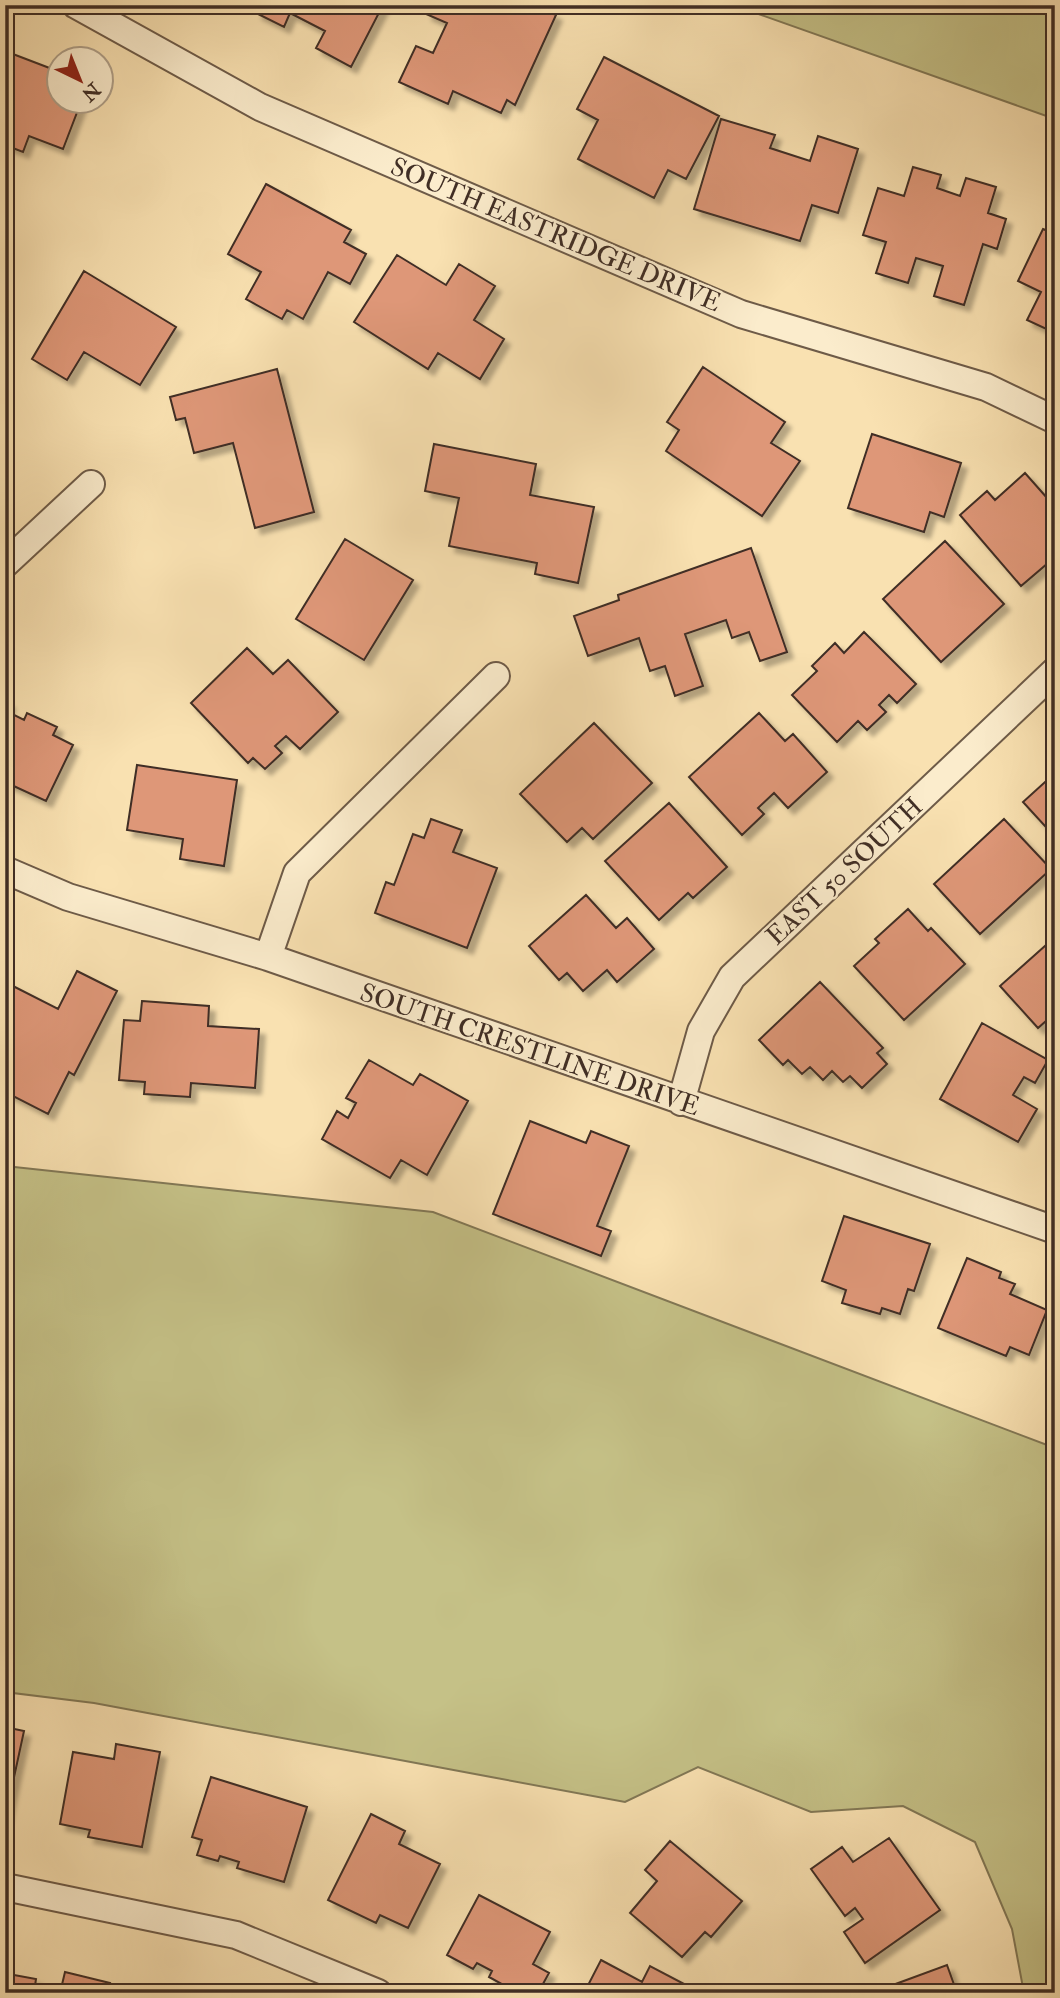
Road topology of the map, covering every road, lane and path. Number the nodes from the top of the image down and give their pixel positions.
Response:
1 (76, 5) edge
2 (1055, 420) edge
3 (91, 484) dead end
4 (5, 564) edge
5 (1055, 671) edge
6 (496, 676) dead end
7 (5, 870) edge
8 (268, 957) junction
9 (681, 1102) junction
10 (1053, 1224) edge
11 (5, 1887) edge
12 (378, 1993) edge

1 - 2 street, SOUTH EASTRIDGE DRIVE
3 - 4 street
5 - 9 street, EAST 50 SOUTH
6 - 8 street
7 - 8 street, SOUTH CRESTLINE DRIVE
8 - 9 street, SOUTH CRESTLINE DRIVE
9 - 10 street, SOUTH CRESTLINE DRIVE
11 - 12 street

